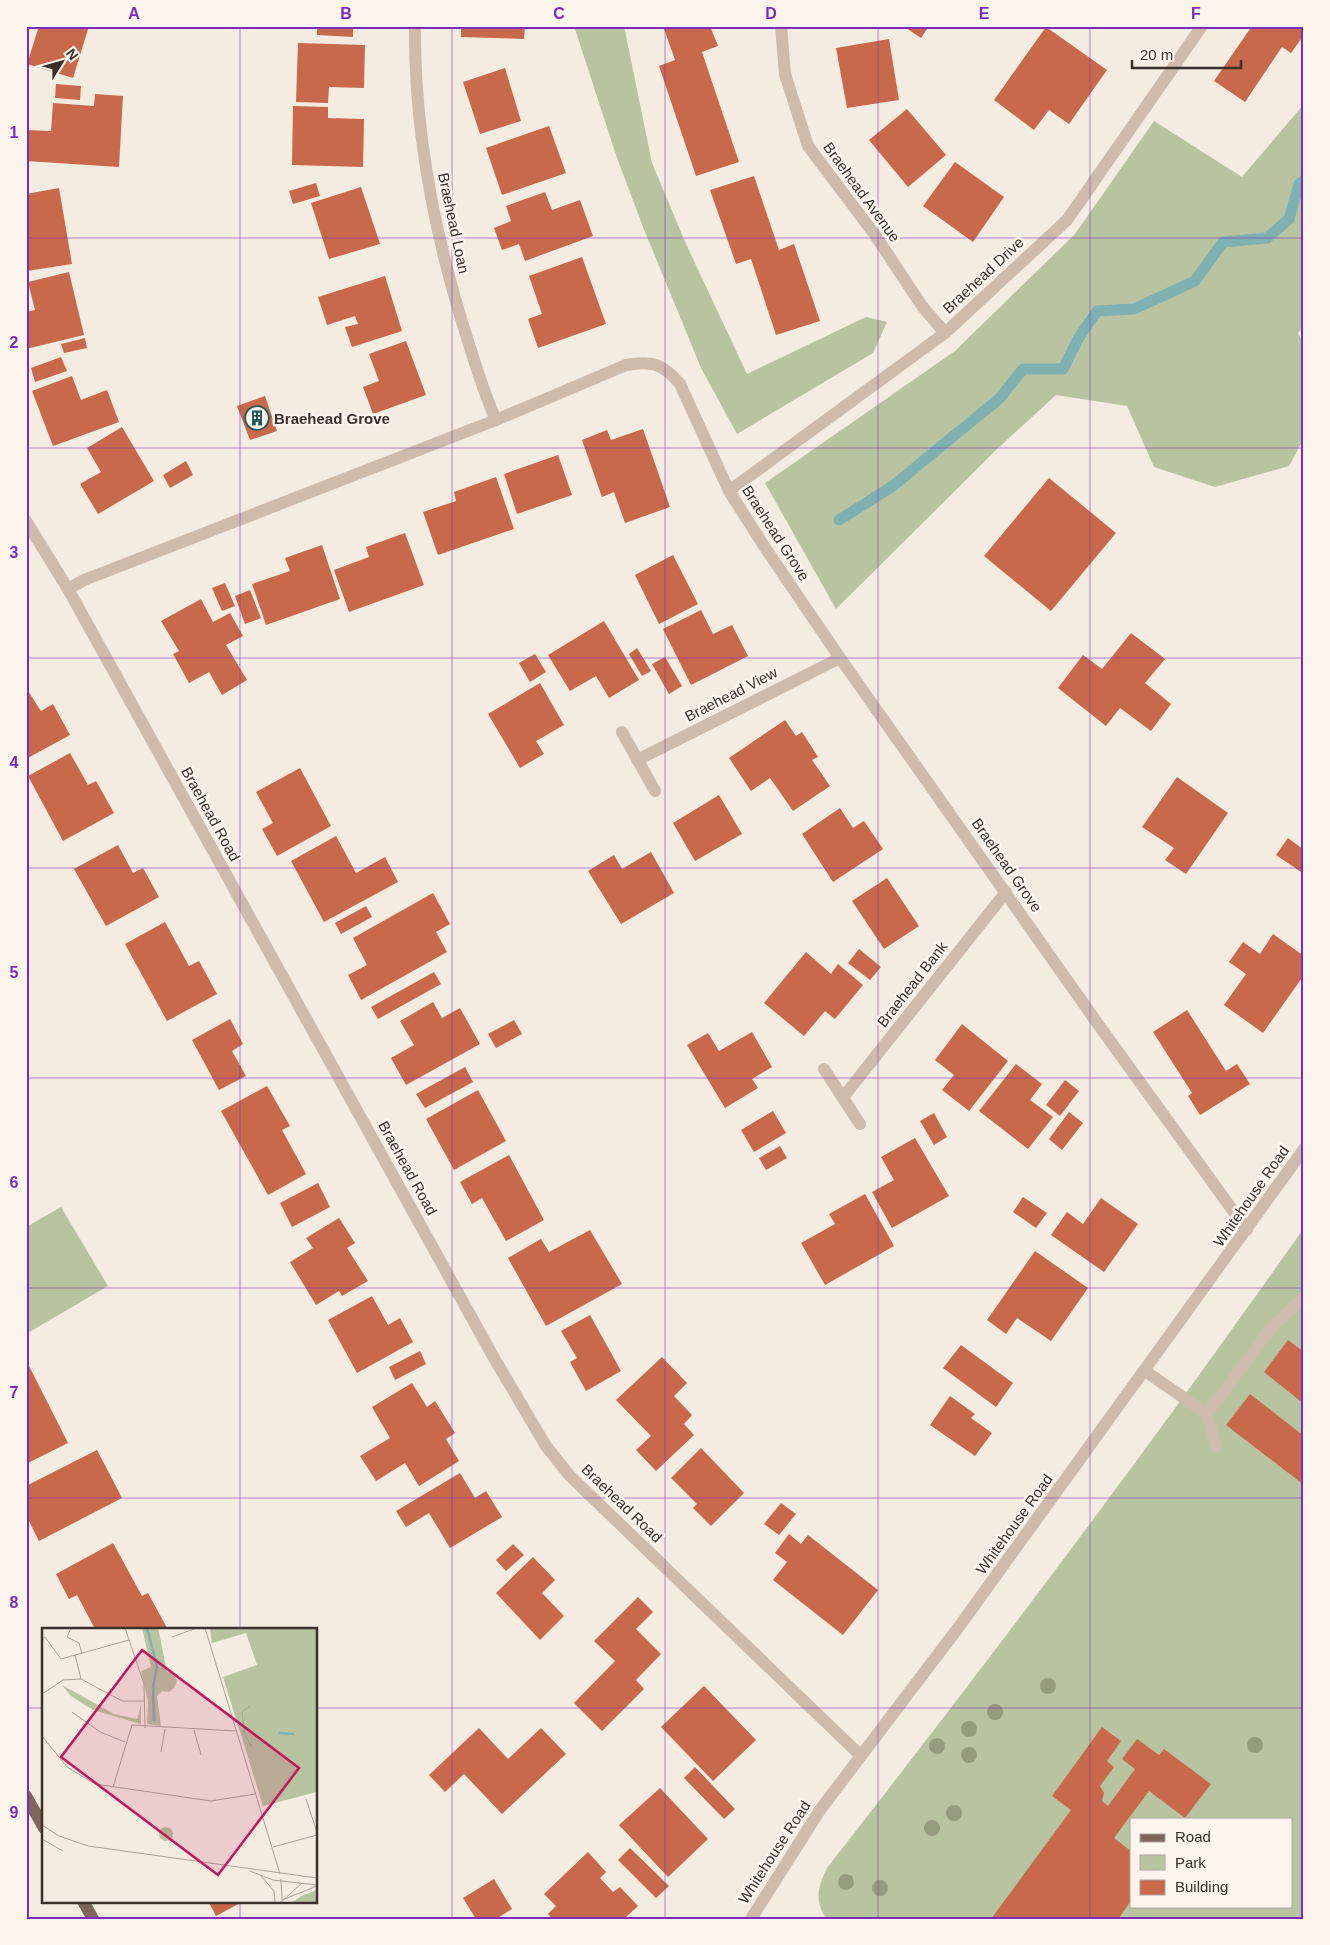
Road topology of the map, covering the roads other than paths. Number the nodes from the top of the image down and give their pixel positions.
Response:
1 (415, 26) edge
2 (780, 26) edge
3 (1202, 26) edge
4 (945, 333) junction
5 (496, 420) junction
6 (729, 491) junction
7 (26, 521) edge
8 (68, 589) junction
9 (840, 658) junction
10 (622, 732) dead end
11 (637, 760) junction
12 (655, 792) dead end
13 (1006, 892) junction
14 (824, 1069) dead end
15 (844, 1096) junction
16 (860, 1124) dead end
17 (1304, 1149) edge
18 (1247, 1230) junction
19 (1304, 1297) edge
20 (1145, 1371) junction
21 (1207, 1414) junction
22 (1216, 1447) dead end
23 (860, 1755) junction
24 (26, 1796) edge
25 (42, 1824) edge
26 (84, 1902) edge
27 (93, 1919) edge
28 (751, 1919) edge

1 - 5 street, Braehead Loan
2 - 4 street, Braehead Avenue
3 - 4 street, Braehead Drive
4 - 6 street, Braehead Drive
5 - 6 street, Braehead Grove
5 - 8 street, Braehead Grove
6 - 9 street, Braehead Grove
7 - 8 street, Braehead Road
8 - 23 street, Braehead Road
9 - 11 street, Braehead View
9 - 13 street, Braehead Grove
10 - 11 street
11 - 12 street
13 - 15 street, Braehead Bank
13 - 18 street, Braehead Grove
14 - 15 street
15 - 16 street
17 - 18 street, Whitehouse Road
18 - 20 street, Whitehouse Road
19 - 21 street
20 - 21 street
20 - 23 street, Whitehouse Road
21 - 22 street
23 - 28 street, Whitehouse Road
24 - 25 main road
26 - 27 main road

